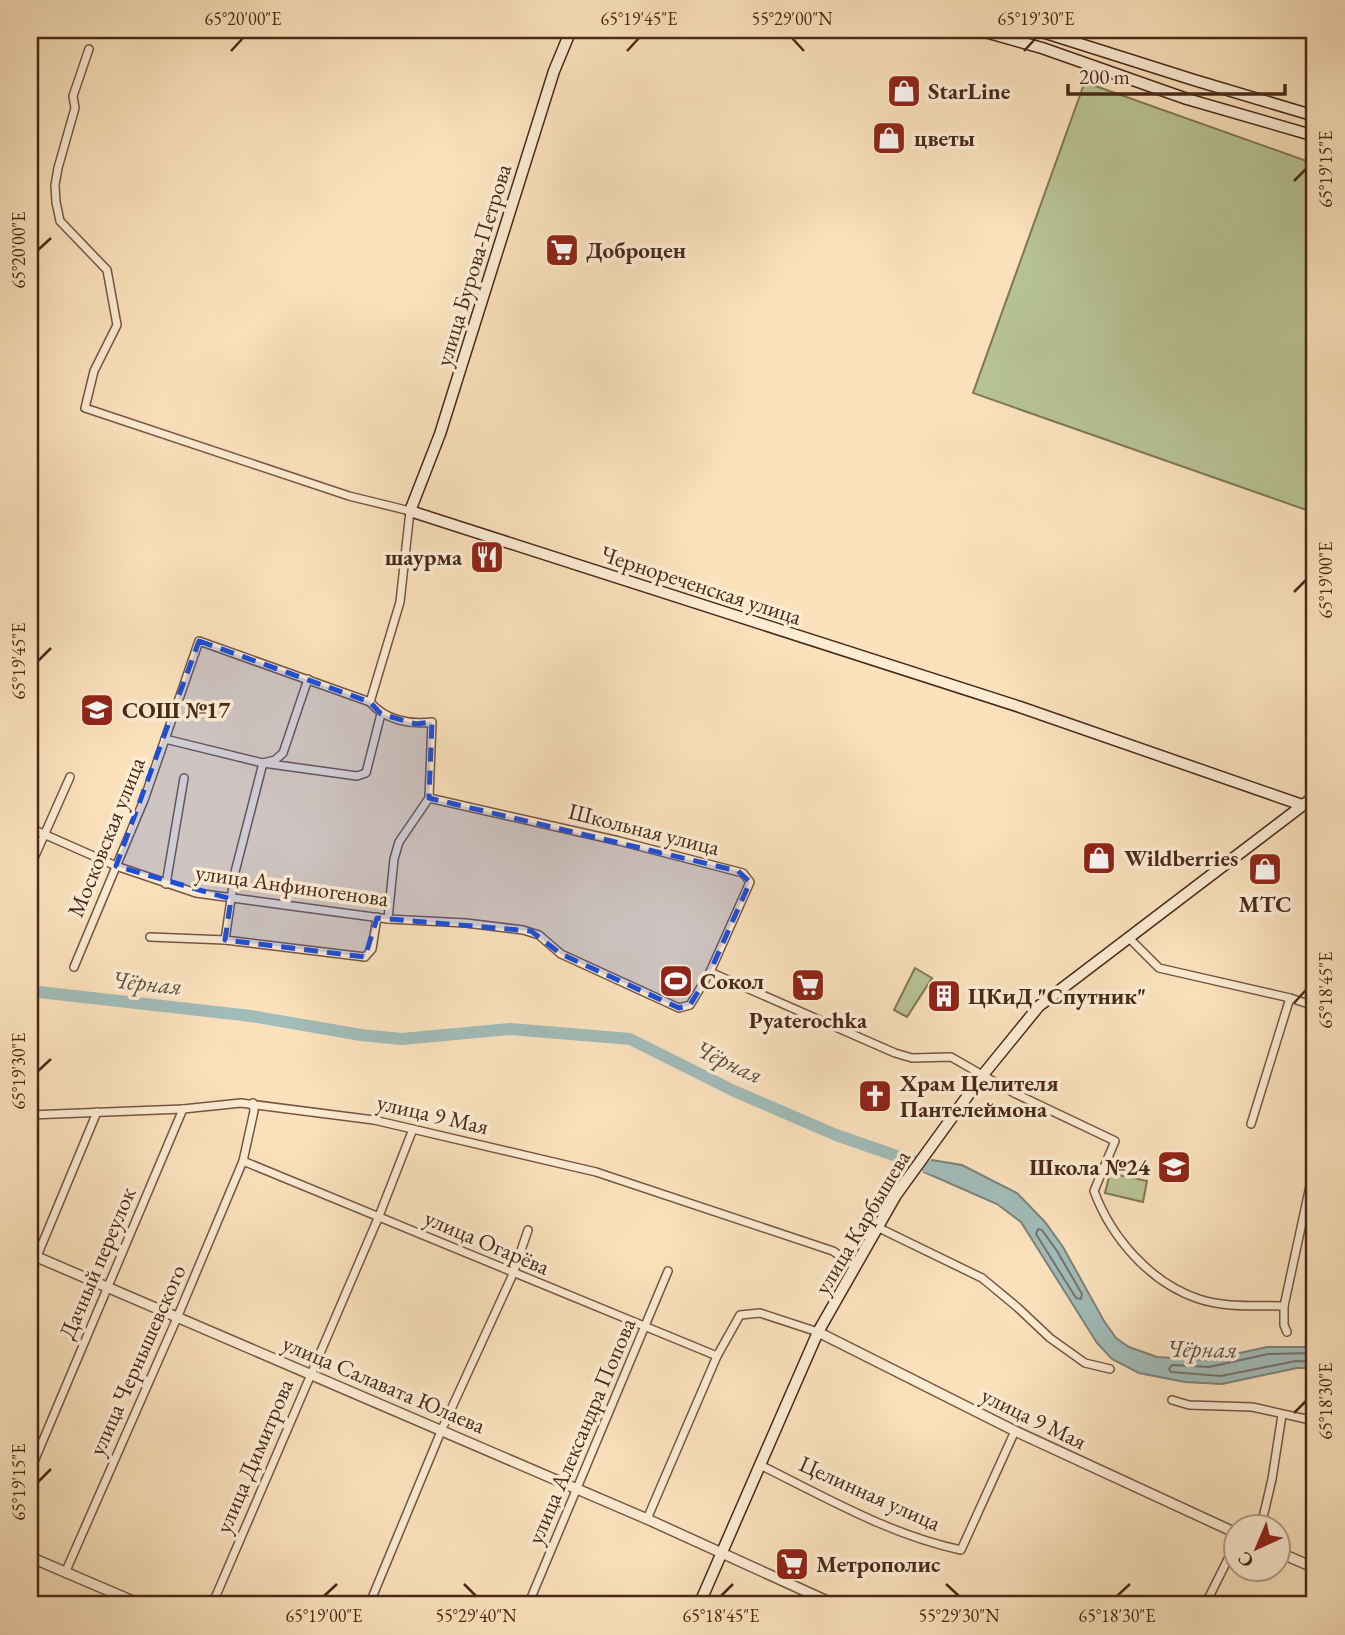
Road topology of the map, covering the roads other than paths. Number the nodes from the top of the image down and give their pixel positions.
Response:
1 (571, 30) edge
2 (978, 30) edge
3 (1037, 30) edge
4 (89, 48) dead end
5 (1194, 80) junction
6 (1187, 99) junction
7 (1304, 113) junction
8 (1315, 116) edge
9 (1299, 130) junction
10 (1315, 136) edge
11 (410, 511) junction
12 (308, 679) junction
13 (370, 702) junction
14 (381, 714) junction
15 (165, 739) junction
16 (283, 753) junction
17 (263, 763) junction
18 (298, 767) junction
19 (70, 777) dead end
20 (184, 778) dead end
21 (1315, 796) edge
22 (429, 798) junction
23 (1302, 805) junction
24 (30, 828) edge
25 (44, 834) junction
26 (116, 866) junction
27 (30, 867) edge
28 (166, 884) junction
29 (231, 900) junction
30 (377, 917) junction
31 (388, 919) junction
32 (150, 937) dead end
33 (1128, 937) junction
34 (225, 940) junction
35 (74, 967) dead end
36 (710, 972) junction
37 (1290, 998) junction
38 (1315, 1006) edge
39 (982, 1076) junction
40 (253, 1103) junction
41 (183, 1109) junction
42 (97, 1112) junction
43 (30, 1115) edge
44 (1251, 1124) dead end
45 (413, 1129) junction
46 (243, 1161) junction
47 (1313, 1187) edge
48 (379, 1216) junction
49 (877, 1227) junction
50 (528, 1230) dead end
51 (33, 1255) edge
52 (855, 1266) junction
53 (668, 1271) dead end
54 (30, 1273) edge
55 (513, 1274) junction
56 (108, 1287) junction
57 (1284, 1306) junction
58 (177, 1318) junction
59 (645, 1327) junction
60 (818, 1332) junction
61 (1287, 1332) dead end
62 (717, 1356) junction
63 (1110, 1369) dead end
64 (310, 1373) junction
65 (1172, 1401) dead end
66 (1282, 1415) junction
67 (1315, 1421) edge
68 (442, 1429) junction
69 (1015, 1431) junction
70 (760, 1465) junction
71 (30, 1471) edge
72 (578, 1489) junction
73 (1264, 1512) edge
74 (647, 1518) junction
75 (1222, 1526) edge
76 (722, 1552) junction
77 (30, 1557) edge
78 (1292, 1558) edge
79 (1315, 1568) edge
80 (1222, 1572) edge
81 (65, 1573) junction
82 (142, 1605) edge
83 (212, 1605) edge
84 (369, 1605) edge
85 (528, 1605) edge
86 (699, 1605) edge
87 (836, 1605) edge
88 (1205, 1605) edge

1 - 11 main road, улица Бурова-Петрова
2 - 6 main road
3 - 5 main road
4 - 11 street, Чернореченская улица
5 - 6 main road
5 - 7 main road
6 - 9 main road
7 - 8 main road
7 - 9 main road
9 - 10 main road
11 - 13 street
11 - 23 main road, Чернореченская улица
12 - 13 street
12 - 15 street, Московская улица
12 - 16 street
13 - 14 street
14 - 18 street
14 - 22 street
15 - 17 street
15 - 26 street, Московская улица
16 - 17 street
16 - 18 street
17 - 18 street
17 - 29 street
19 - 25 street
20 - 28 street
21 - 23 main road, улица Карбышева
22 - 31 street
22 - 36 street, Школьная улица
23 - 33 main road, улица Карбышева
24 - 25 street, улица Анфиногенова
25 - 26 street, улица Анфиногенова
25 - 27 street
26 - 28 street, улица Анфиногенова
26 - 35 street, Московская улица
28 - 29 street, улица Анфиногенова
29 - 30 street, улица Анфиногенова
29 - 34 street
30 - 31 street, улица Анфиногенова
30 - 34 street
31 - 36 street, улица Анфиногенова
32 - 34 street
33 - 37 street
33 - 39 main road, улица Карбышева
36 - 39 street
37 - 38 street
37 - 44 street
39 - 49 main road, улица Карбышева
39 - 57 street
40 - 41 street, улица 9 Мая
40 - 45 street, улица 9 Мая
40 - 46 street, улица Чернышевского
41 - 42 street, улица 9 Мая
41 - 56 street, Дачный переулок
42 - 43 street, улица 9 Мая
42 - 51 street
45 - 48 street, улица Димитрова
45 - 52 street, улица 9 Мая
46 - 48 street, улица Огарёва
46 - 58 street, улица Чернышевского
47 - 57 street
48 - 55 street, улица Огарёва
48 - 64 street, улица Димитрова
49 - 52 main road, улица Карбышева
49 - 63 street
50 - 55 street
51 - 54 street
51 - 56 street, улица Салавата Юлаева
52 - 60 main road, улица Карбышева
53 - 59 street, улица Александра Попова
55 - 59 street, улица Огарёва
55 - 68 street
56 - 58 street, улица Салавата Юлаева
56 - 71 street, Дачный переулок
57 - 61 street
58 - 64 street, улица Салавата Юлаева
58 - 81 street, улица Чернышевского
59 - 62 street, улица Огарёва
59 - 72 street, улица Александра Попова
60 - 62 street
60 - 69 street, улица 9 Мая
60 - 70 main road, улица Карбышева
62 - 74 street
64 - 68 street, улица Салавата Юлаева
64 - 83 street, улица Димитрова
65 - 66 street
66 - 67 street
66 - 73 street
68 - 72 street, улица Салавата Юлаева
68 - 84 street
69 - 70 street, Целинная улица
69 - 75 street, улица 9 Мая
70 - 76 main road, улица Карбышева
72 - 74 street, улица Салавата Юлаева
72 - 85 street, улица Александра Попова
74 - 76 street, улица Салавата Юлаева
76 - 86 main road, улица Карбышева
76 - 87 street, улица Салавата Юлаева
77 - 81 street
78 - 79 street
80 - 88 street
81 - 82 street

